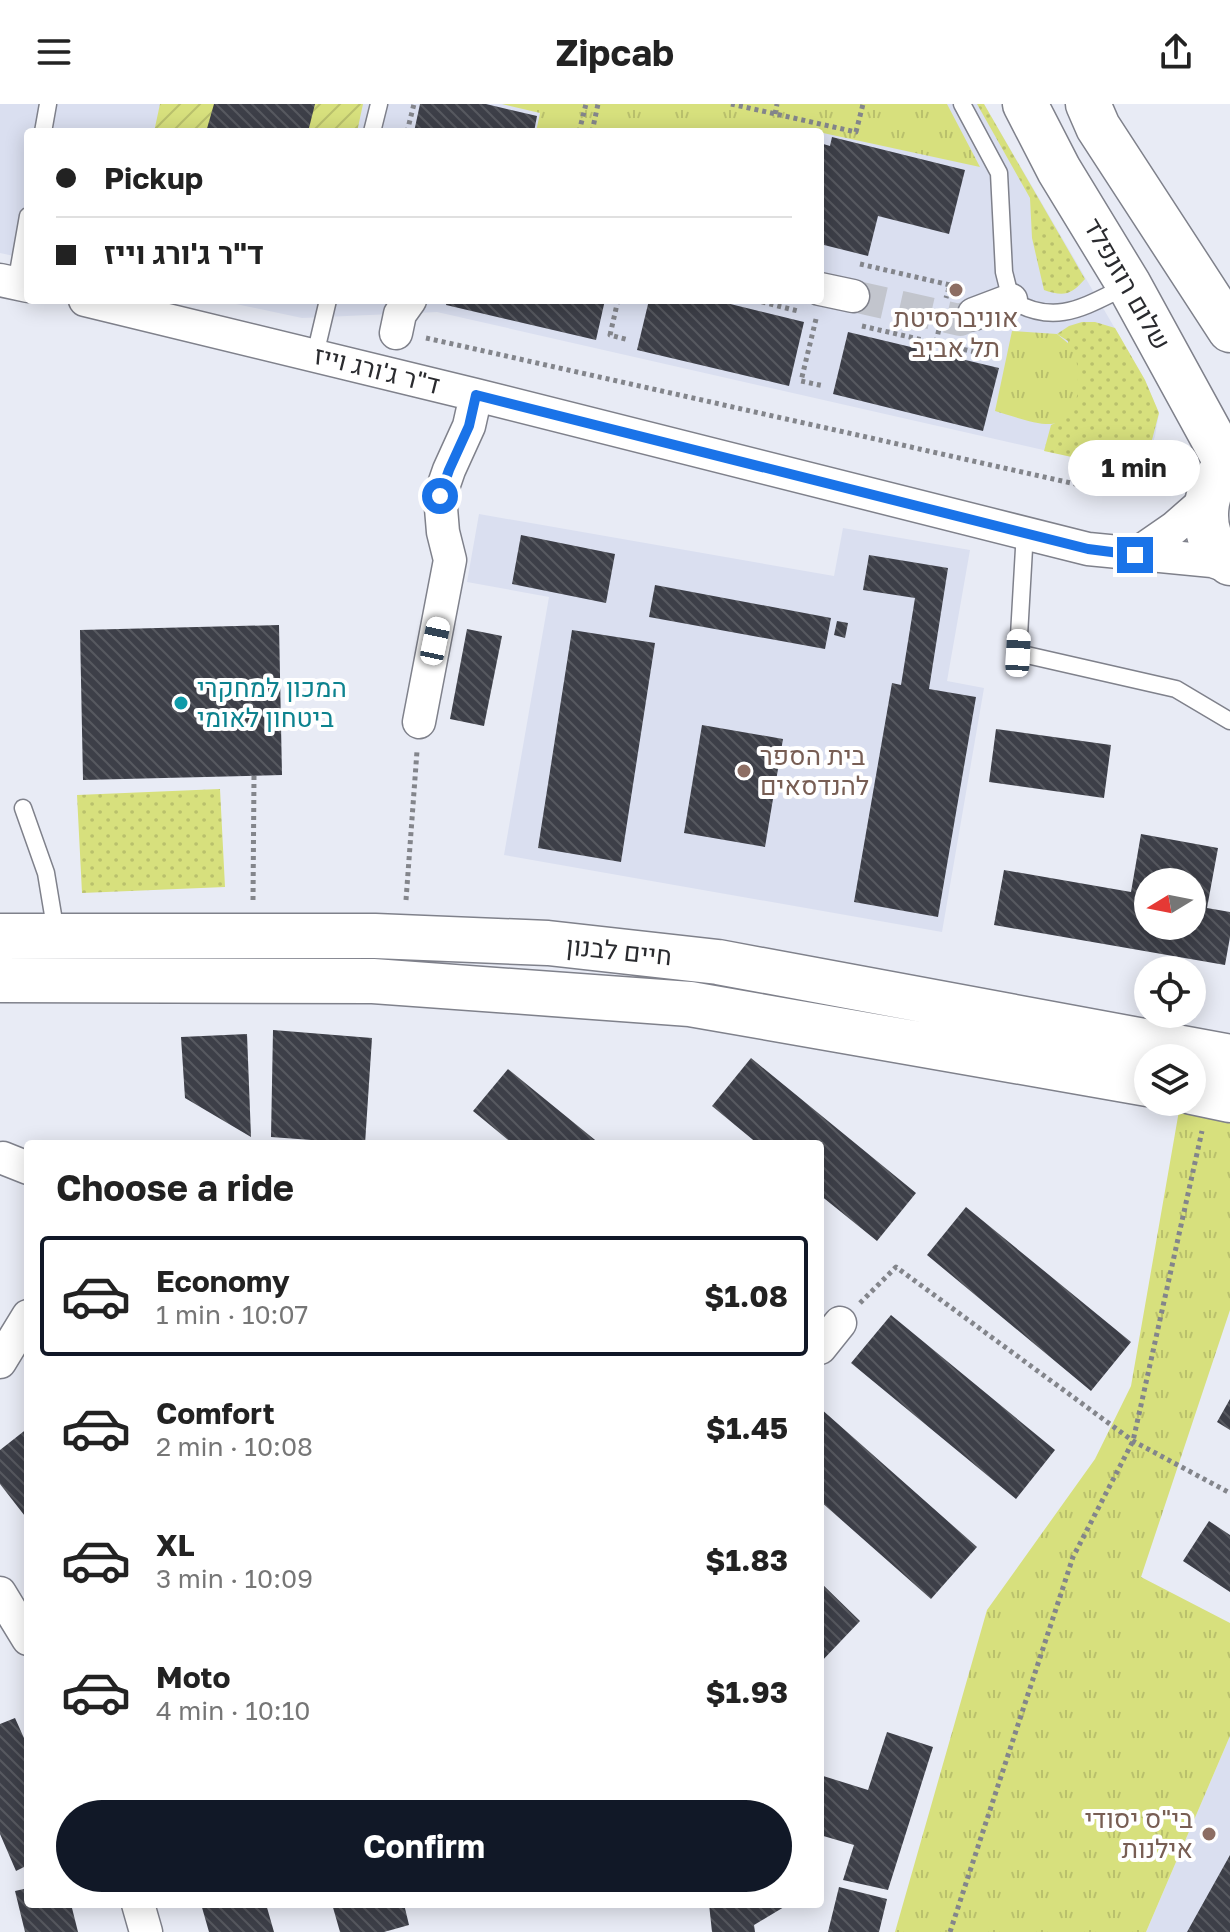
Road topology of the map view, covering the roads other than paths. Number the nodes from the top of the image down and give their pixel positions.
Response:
1 (48, 104) edge
2 (379, 104) edge
3 (962, 104) edge
4 (1025, 104) edge
5 (1088, 104) edge
6 (44, 128) edge
7 (373, 128) edge
8 (24, 237) edge
9 (15, 283) edge
10 (1129, 285) junction
11 (824, 291) edge
12 (1011, 300) junction
13 (102, 304) edge
14 (327, 304) edge
15 (407, 304) edge
16 (856, 311) tunnel mouth
17 (974, 314) tunnel mouth
18 (1230, 330) edge
19 (396, 333) road end
20 (315, 355) junction
21 (476, 395) junction
22 (1221, 476) edge
23 (1025, 531) junction
24 (1135, 555) junction
25 (1230, 565) edge
26 (1230, 721) edge
27 (419, 722) road end
28 (23, 808) dead end
29 (0, 936) edge
30 (57, 936) junction
31 (0, 980) edge
32 (1230, 1057) edge
33 (1134, 1082) edge
34 (24, 1323) edge
35 (0, 1362) edge
36 (0, 1593) edge
37 (24, 1632) edge
38 (139, 1908) edge
39 (146, 1932) edge

1 - 6 lane
2 - 7 lane
3 - 12 lane
4 - 10 main road, שלום רוזנפלד
5 - 18 main road
8 - 9 lane
10 - 12 lane
10 - 22 main road, שלום רוזנפלד
11 - 16 street
12 - 17 street
13 - 20 street, ד"ר ג'ורג וייז
14 - 20 lane
15 - 19 street
20 - 21 street, ד"ר ג'ורג וייז
21 - 23 street, ד"ר ג'ורג וייז
21 - 27 street
22 - 24 street
22 - 25 main road
23 - 24 street, ד"ר ג'ורג וייז
23 - 26 lane
24 - 25 street, ד"ר ג'ורג וייז
28 - 30 lane
29 - 30 main road, חיים לבנון
30 - 32 main road, חיים לבנון
31 - 33 main road, חיים לבנון
34 - 35 street
36 - 37 street
38 - 39 street

